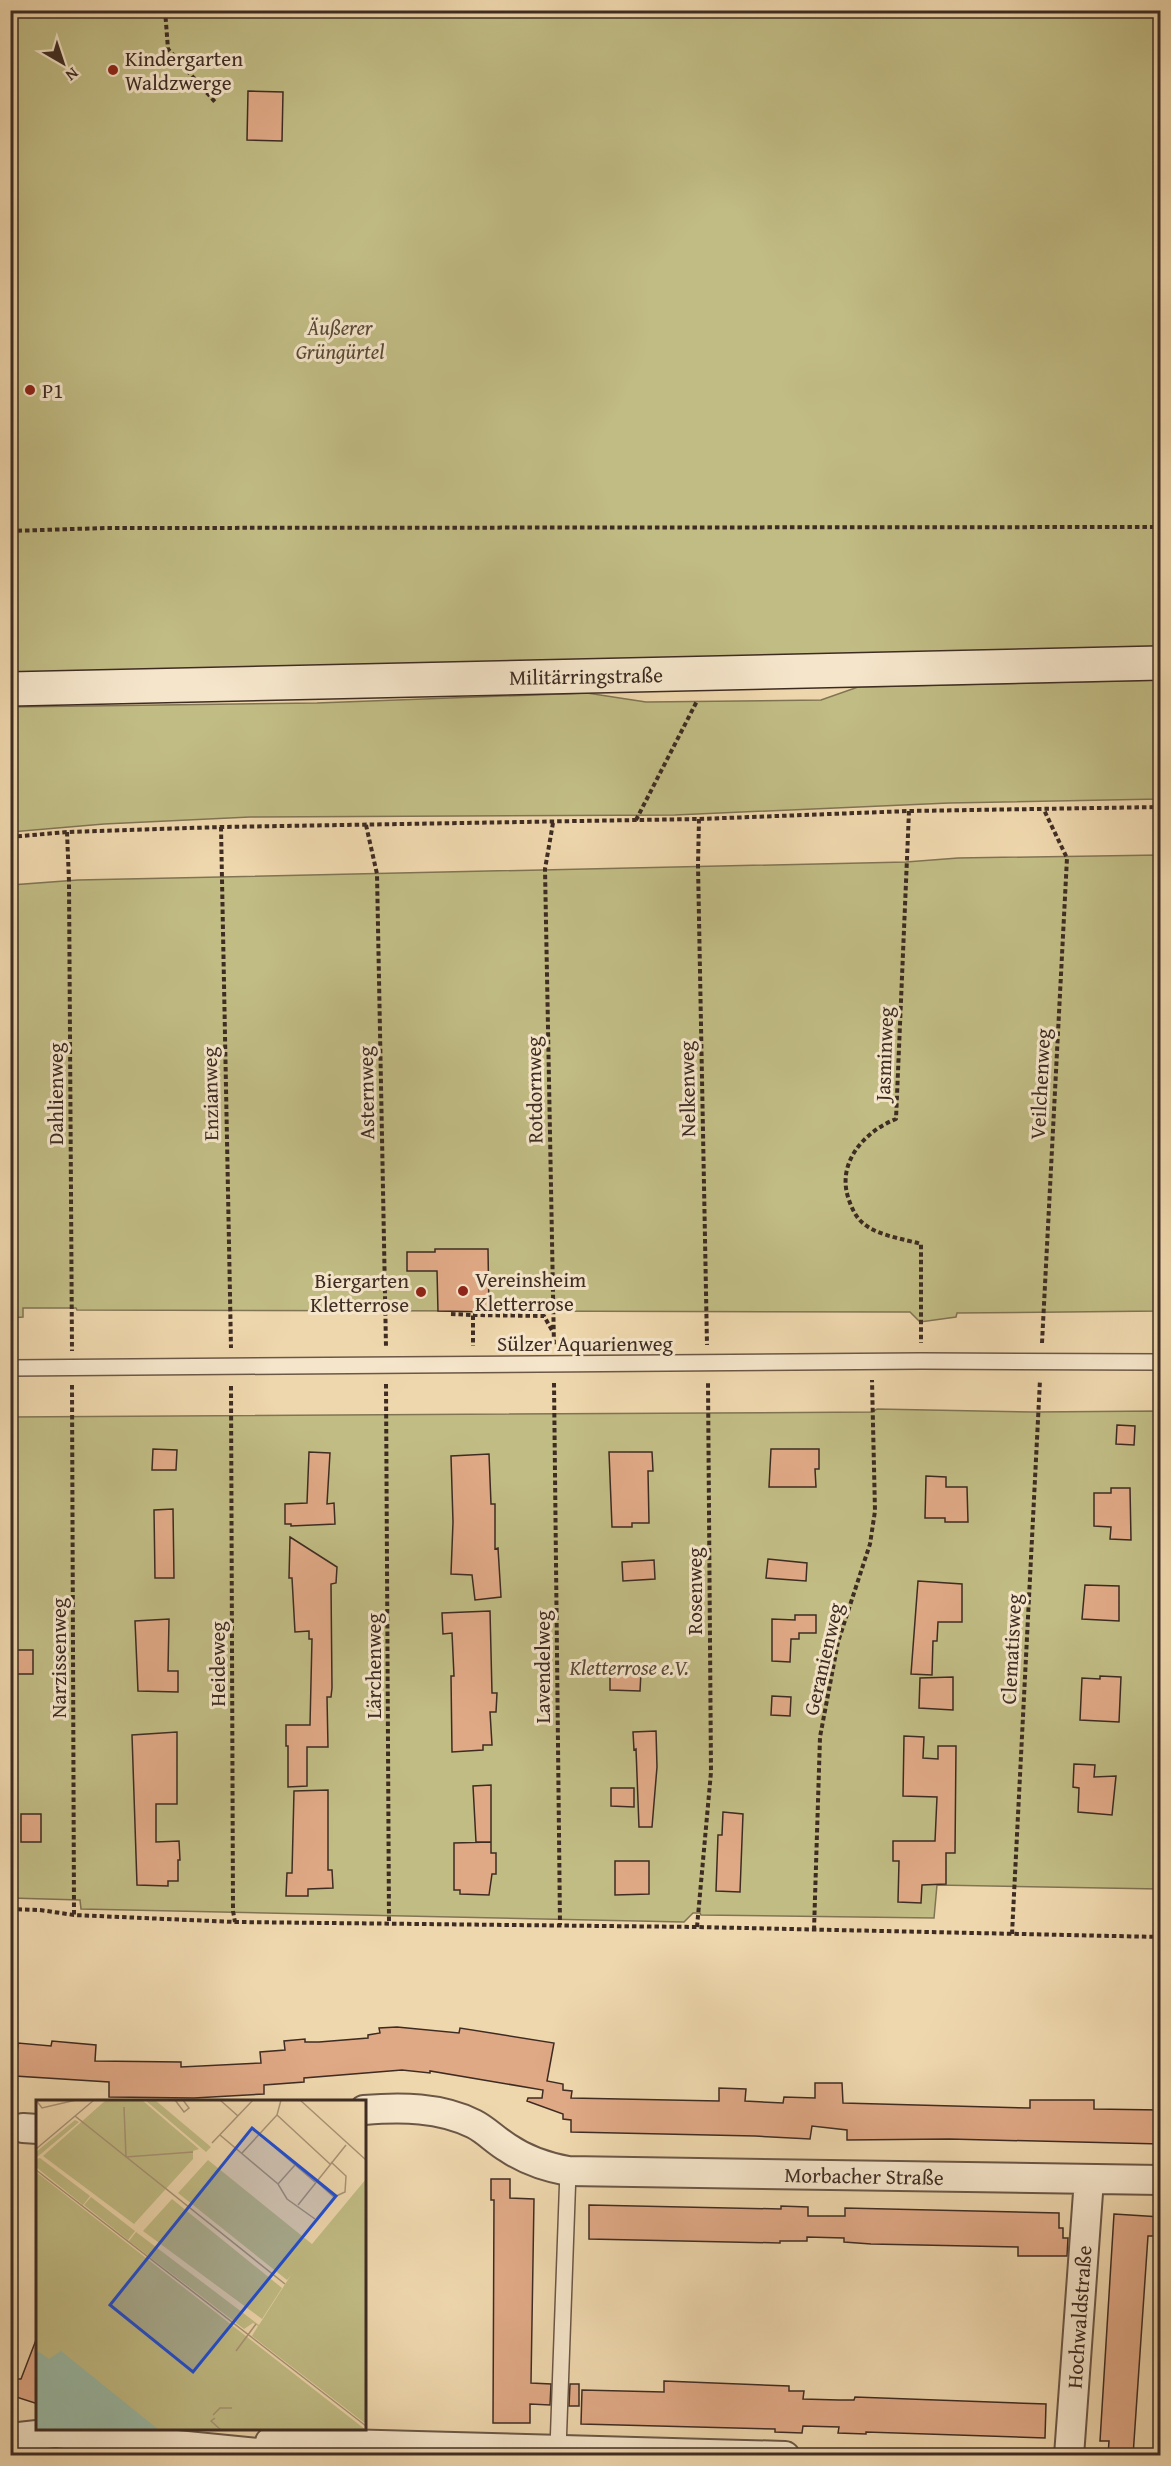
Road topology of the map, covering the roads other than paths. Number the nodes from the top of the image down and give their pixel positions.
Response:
1 (1161, 663) edge
2 (10, 689) edge
3 (1161, 1362) edge
4 (10, 1368) edge
5 (366, 2110) edge
6 (568, 2171) junction
7 (1089, 2179) junction
8 (1161, 2180) edge
9 (10, 2438) edge
10 (270, 2445) edge
11 (558, 2449) junction
12 (785, 2456) edge
13 (1069, 2456) edge

1 - 2 main road, Militärringstraße
3 - 4 lane, Sülzer Aquarienweg
5 - 6 street, Morbacher Straße
6 - 7 street, Morbacher Straße
6 - 11 lane
7 - 8 street, Morbacher Straße
7 - 13 street, Hochwaldstraße
9 - 10 street
10 - 11 street
11 - 12 street

